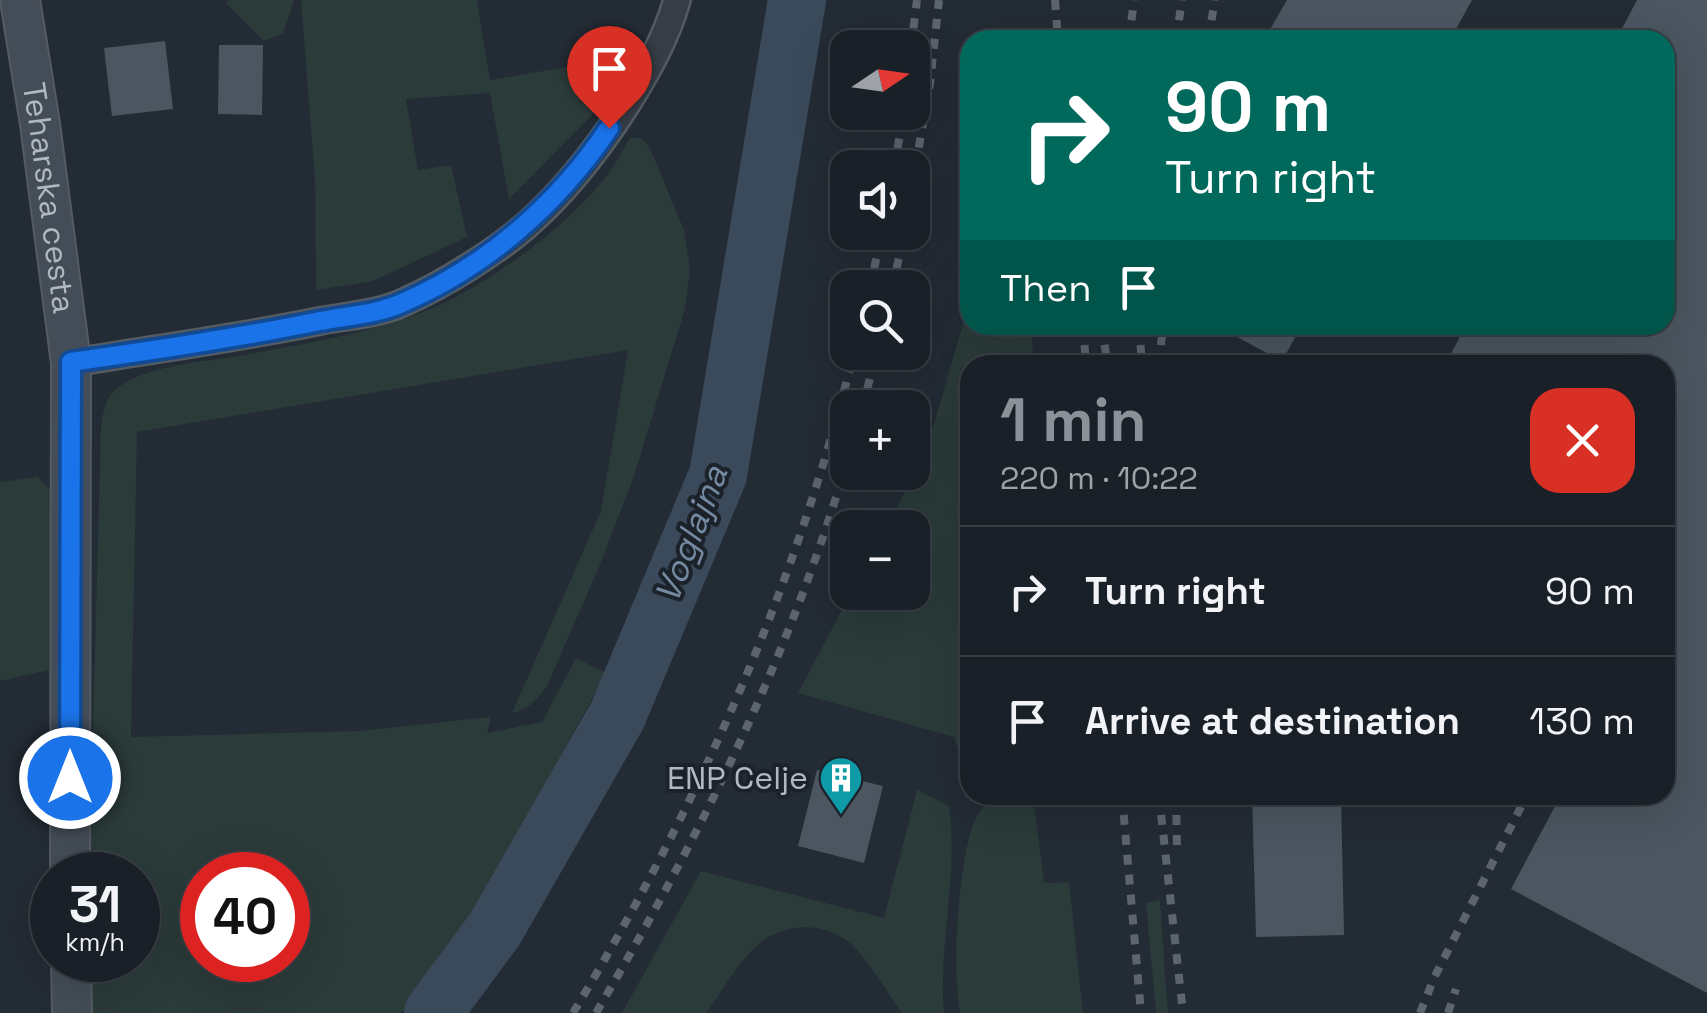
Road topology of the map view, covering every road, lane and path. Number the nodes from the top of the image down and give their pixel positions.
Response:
1 (20, 0) edge
2 (677, 0) edge
3 (71, 362) junction
4 (70, 852) edge
5 (71, 982) edge
6 (72, 1013) edge

1 - 3 street, Teharska cesta
2 - 3 street
3 - 4 street, Teharska cesta
5 - 6 street

